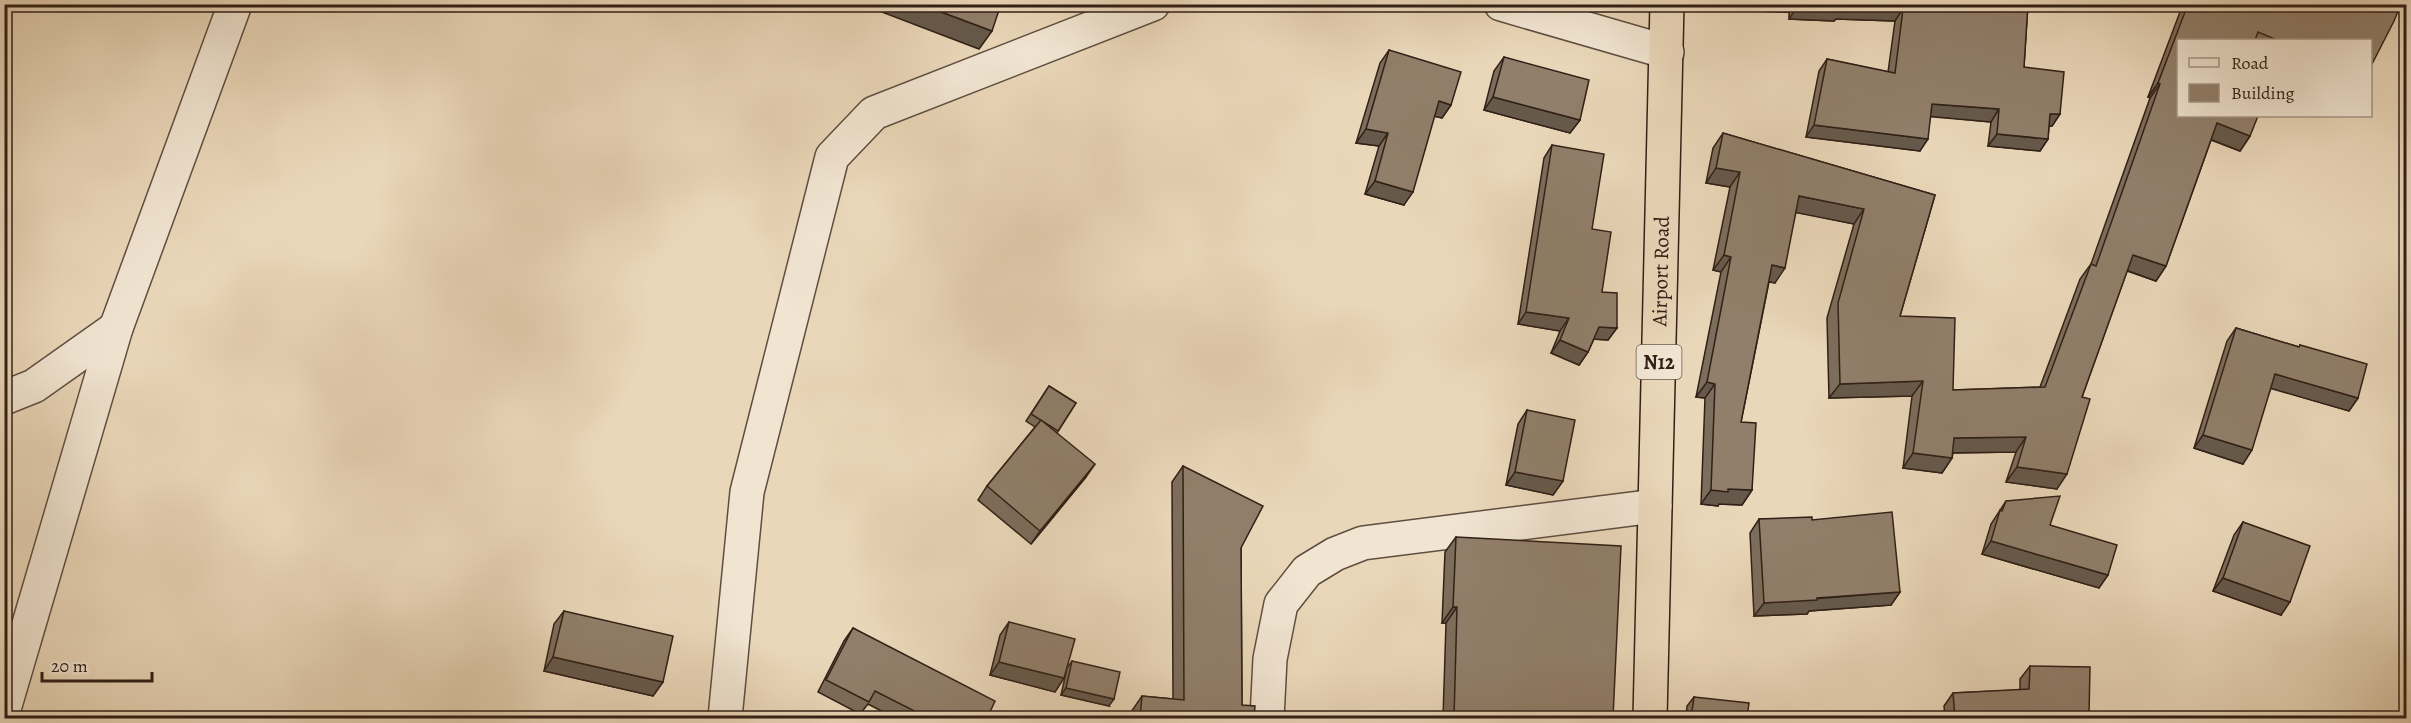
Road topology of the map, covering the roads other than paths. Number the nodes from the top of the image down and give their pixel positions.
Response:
1 (235, 4) edge
2 (1153, 4) edge
3 (1501, 4) edge
4 (1667, 4) edge
5 (1667, 52) junction
6 (116, 328) junction
7 (4, 398) edge
8 (1655, 506) junction
9 (4, 709) edge
10 (725, 718) edge
11 (1267, 718) edge
12 (1650, 718) edge

1 - 6 street
2 - 10 street
3 - 5 street
4 - 5 highway, Airport Road / N12
5 - 8 highway, Airport Road / N12
6 - 7 street
6 - 9 street
8 - 11 street
8 - 12 highway, Airport Road / N12

